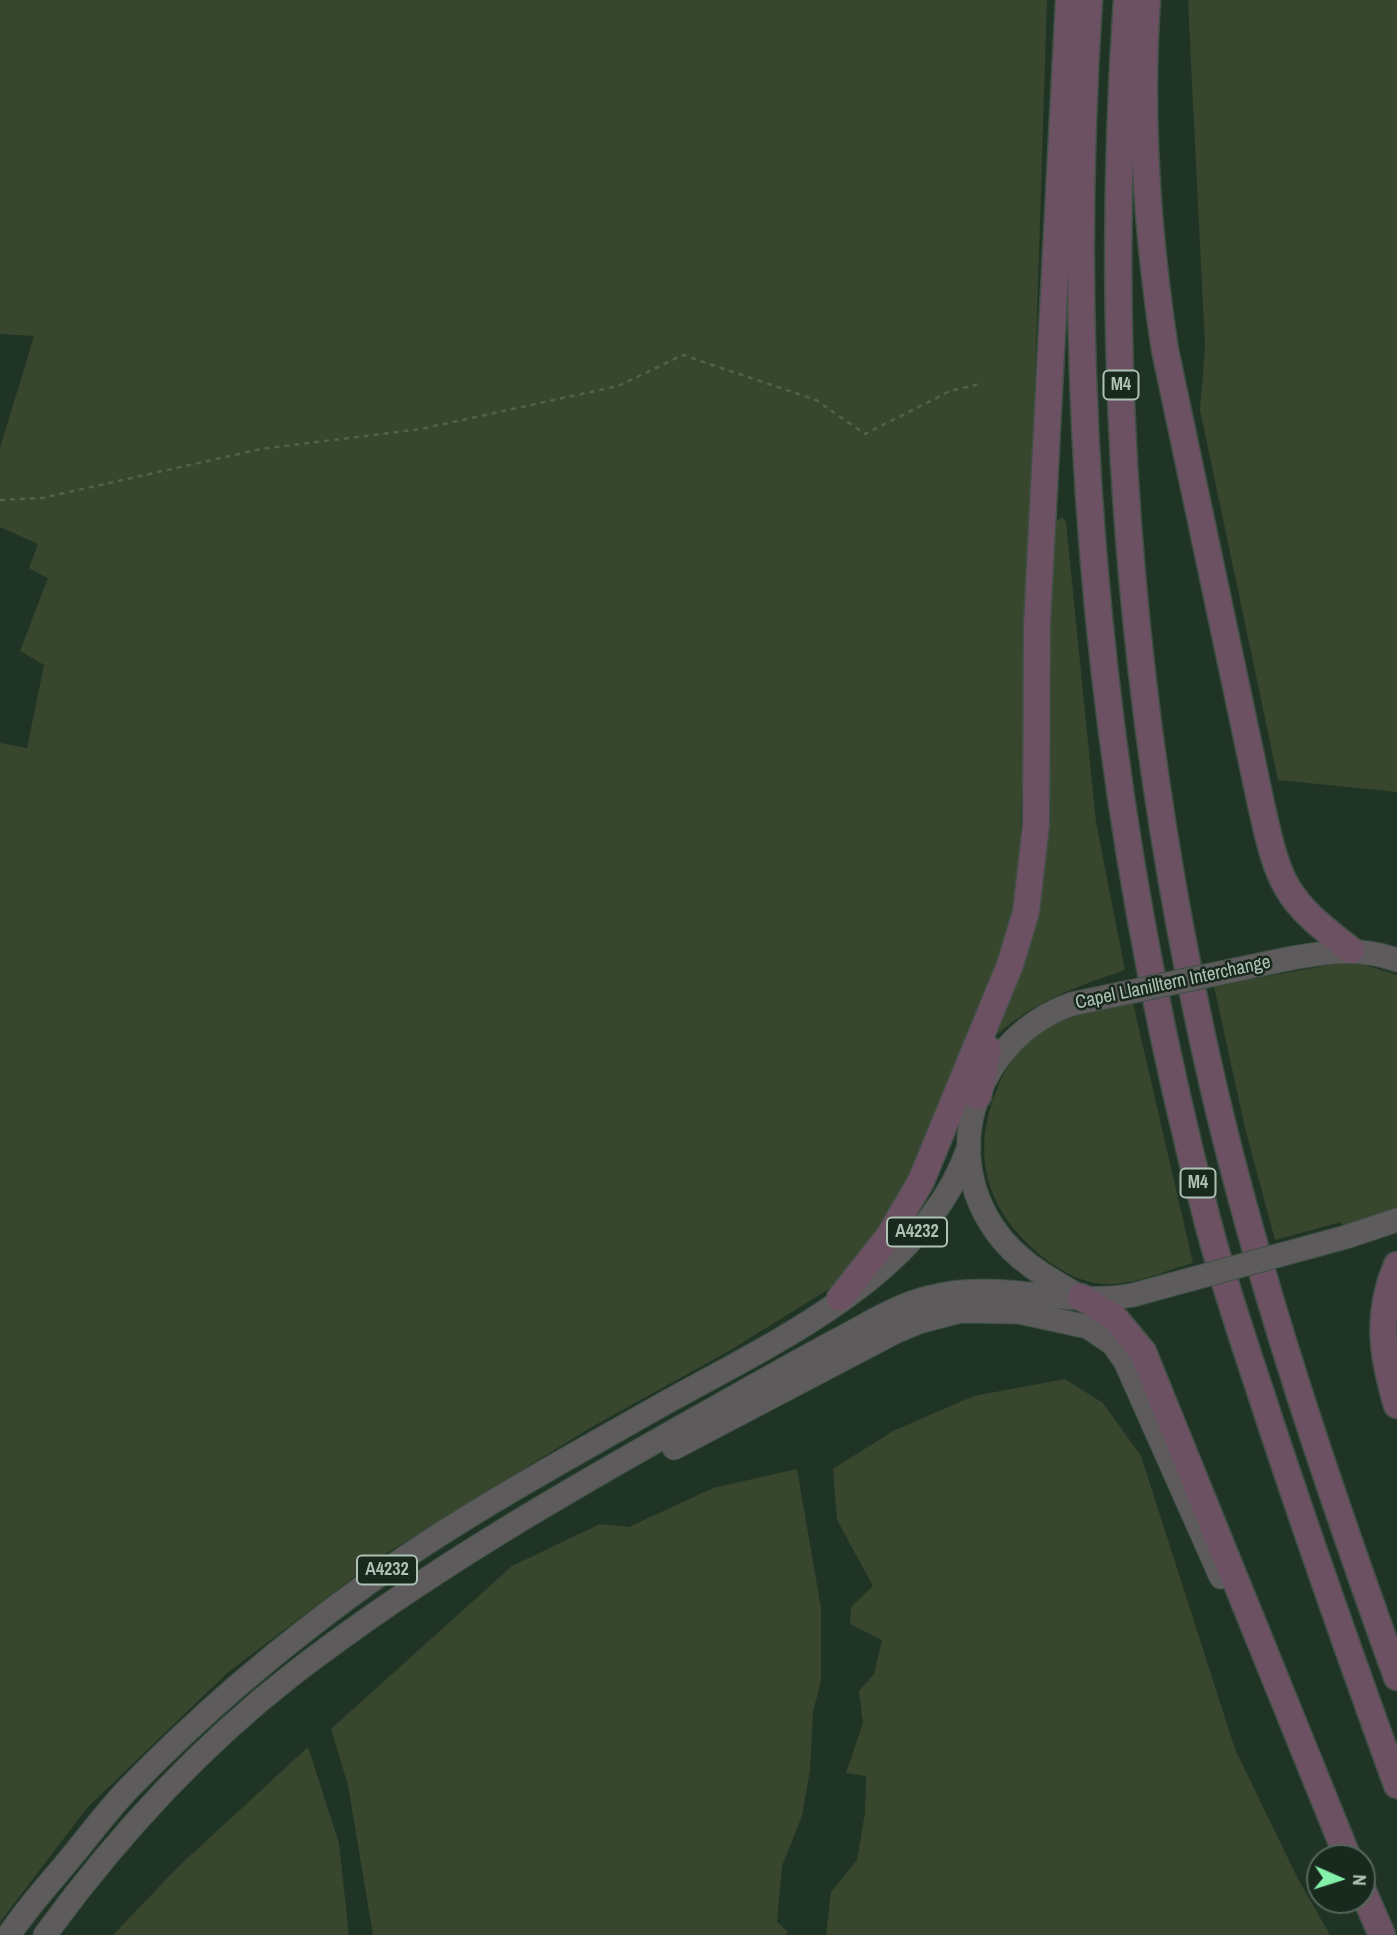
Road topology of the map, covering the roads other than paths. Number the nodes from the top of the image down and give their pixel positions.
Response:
1 (1069, 0) edge
2 (1089, 0) edge
3 (1127, 0) edge
4 (1147, 0) edge
5 (1351, 950) junction
6 (1397, 960) edge
7 (1010, 965) junction
8 (978, 1096) junction
9 (969, 1146) junction
10 (1397, 1220) edge
11 (1397, 1265) edge
12 (1081, 1297) junction
13 (840, 1298) junction
14 (1397, 1405) edge
15 (522, 1518) junction
16 (1397, 1677) edge
17 (1300, 1741) junction
18 (1397, 1785) edge
19 (1342, 1844) edge
20 (1373, 1914) edge
21 (9, 1935) edge
22 (45, 1935) edge
23 (1382, 1935) edge

1 - 7 highway
2 - 18 highway, M4
3 - 16 highway, M4
4 - 5 highway
5 - 6 highway, Capel Llanilltern Interchange
5 - 8 highway, Capel Llanilltern Interchange, bridge
7 - 8 highway
7 - 13 highway
8 - 9 highway, Capel Llanilltern Interchange
9 - 12 highway, Capel Llanilltern Interchange
9 - 13 highway, A4232
10 - 12 highway, bridge
11 - 14 highway
12 - 15 highway, A4232
12 - 17 highway
13 - 21 highway, A4232
15 - 17 highway
15 - 22 highway, A4232
17 - 19 highway
20 - 23 highway

